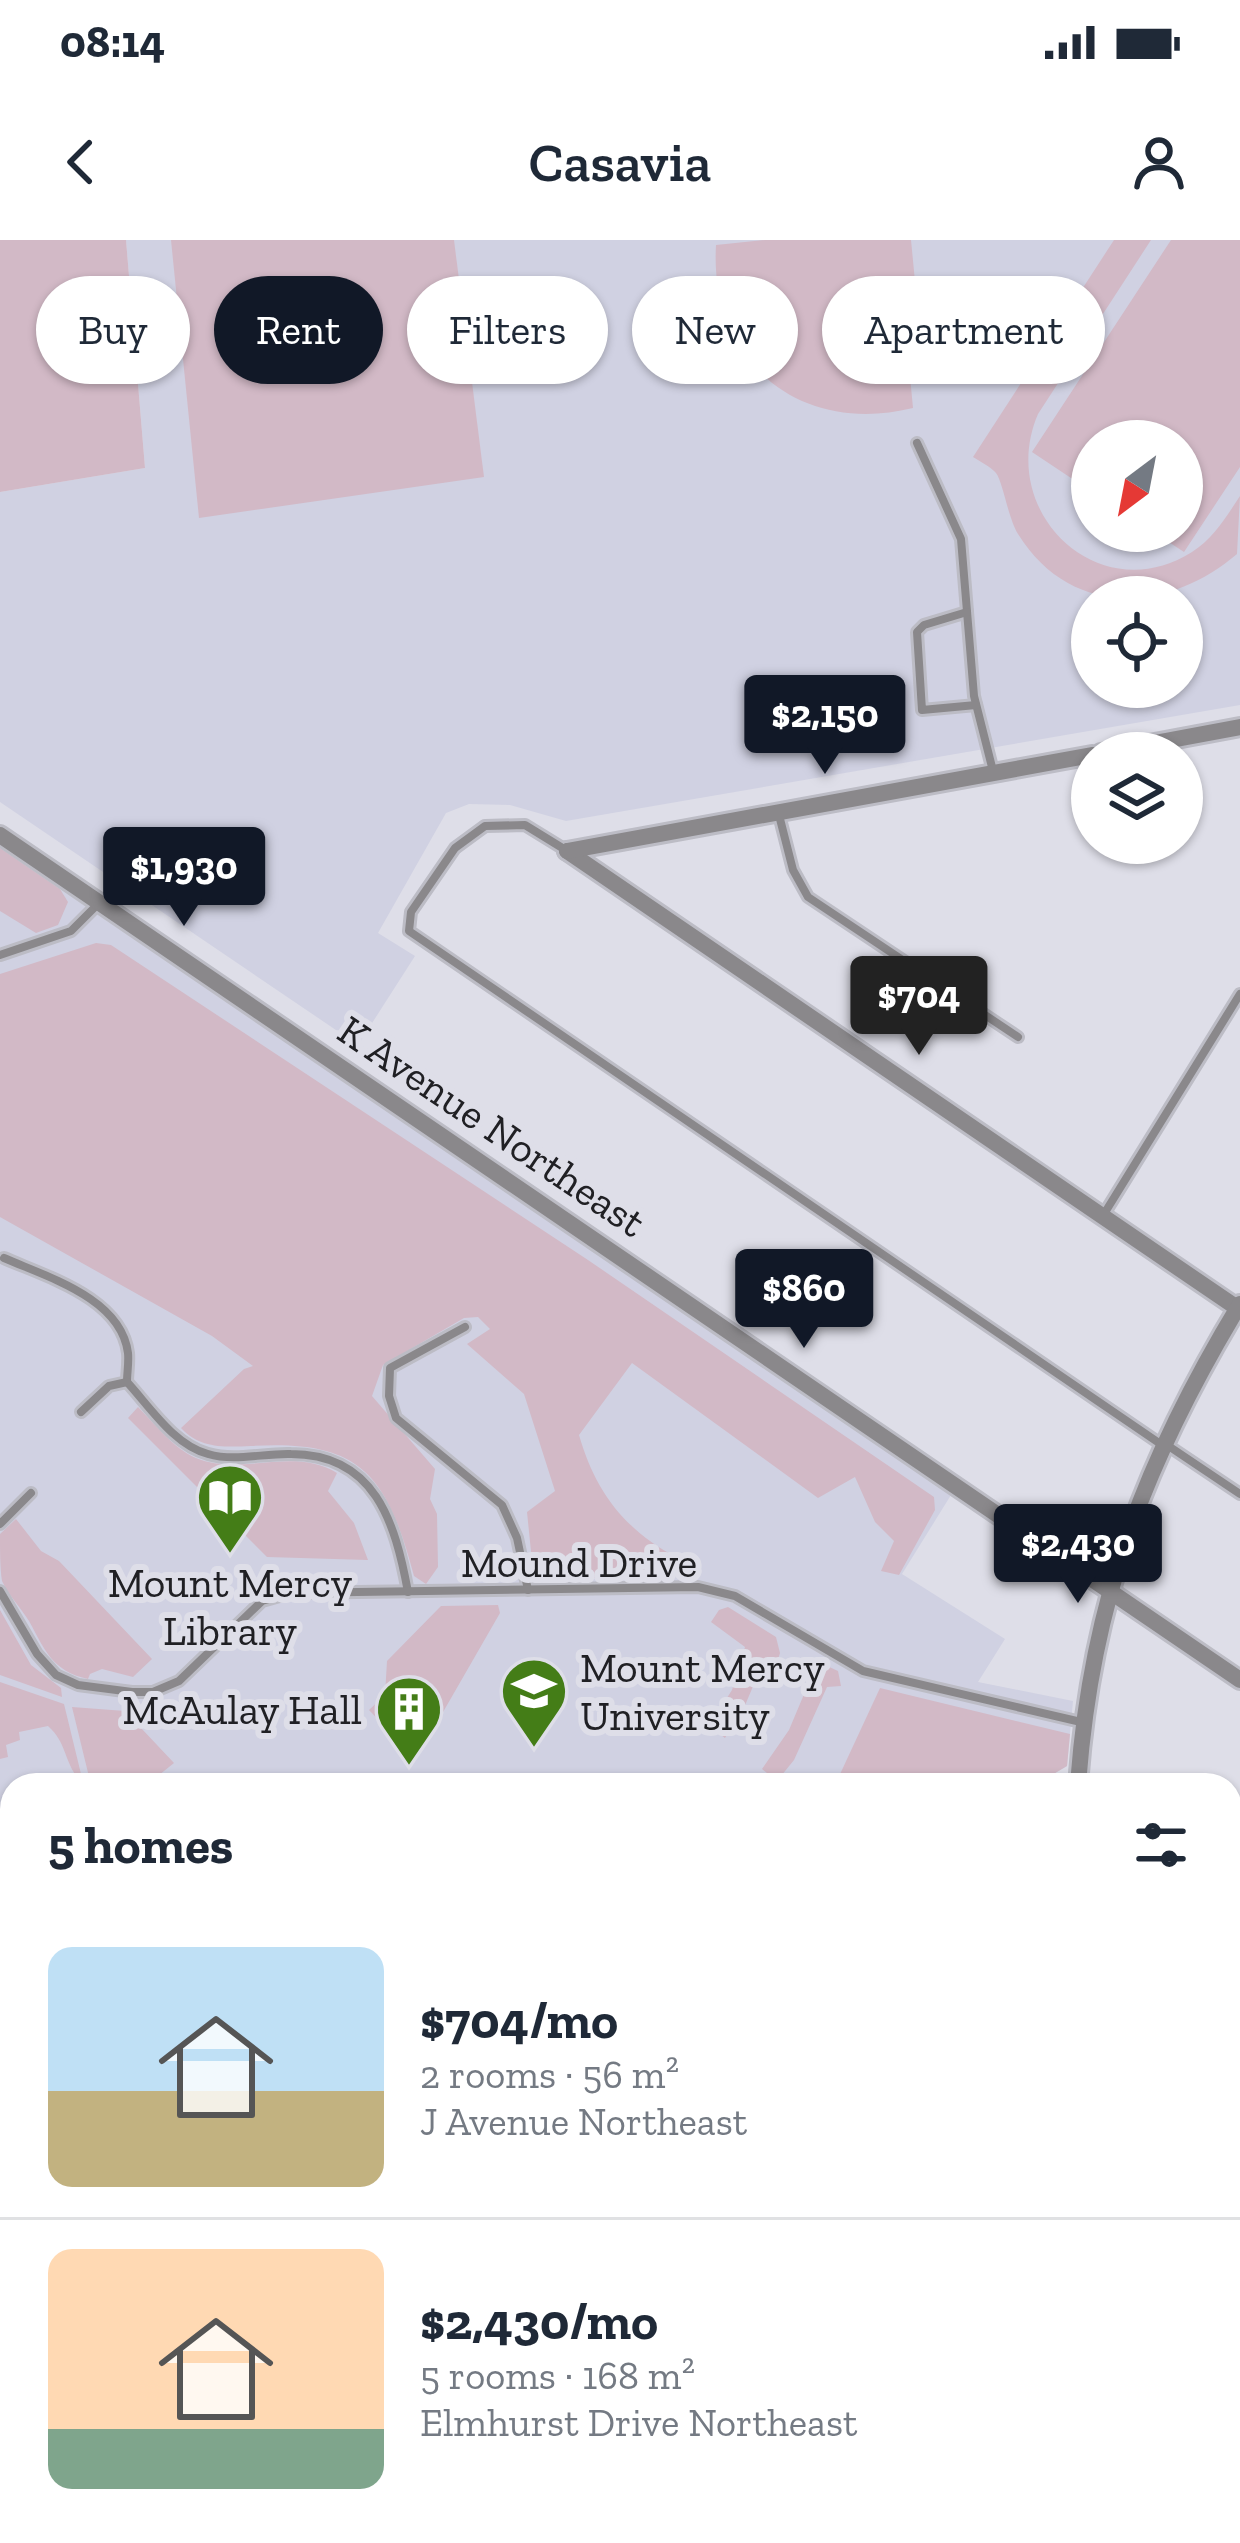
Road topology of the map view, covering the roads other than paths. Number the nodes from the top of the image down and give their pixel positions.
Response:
1 (917, 443) dead end
2 (967, 612) junction
3 (976, 705) junction
4 (1240, 728) edge
5 (1203, 735) edge
6 (1071, 758) edge
7 (994, 772) junction
8 (779, 812) junction
9 (0, 836) edge
10 (567, 851) junction
11 (99, 903) junction
12 (0, 955) edge
13 (1240, 994) edge
14 (1018, 1037) dead end
15 (1104, 1214) junction
16 (4, 1258) dead end
17 (1239, 1308) edge
18 (465, 1327) dead end
19 (127, 1382) junction
20 (81, 1412) dead end
21 (1164, 1445) junction
22 (31, 1493) dead end
23 (1240, 1494) edge
24 (0, 1524) edge
25 (528, 1590) junction
26 (0, 1591) edge
27 (1109, 1591) junction
28 (409, 1592) junction
29 (1240, 1680) edge
30 (1082, 1722) junction
31 (1075, 1773) edge

1 - 2 lane
2 - 3 lane
2 - 3 lane
3 - 7 lane
4 - 5 street
6 - 7 street
7 - 8 street
8 - 10 street
8 - 14 lane
9 - 11 street, K Avenue Northeast
10 - 15 street
10 - 21 lane
11 - 12 lane
11 - 27 street, K Avenue Northeast
13 - 15 lane
15 - 17 street
16 - 19 lane
17 - 21 street
18 - 25 lane
19 - 20 lane
19 - 28 lane
21 - 23 lane
21 - 27 street
22 - 24 lane
25 - 28 lane, Mound Drive
25 - 30 lane, Mound Drive
26 - 28 lane, Mound Drive
27 - 29 street, K Avenue Northeast
27 - 30 street
30 - 31 street

